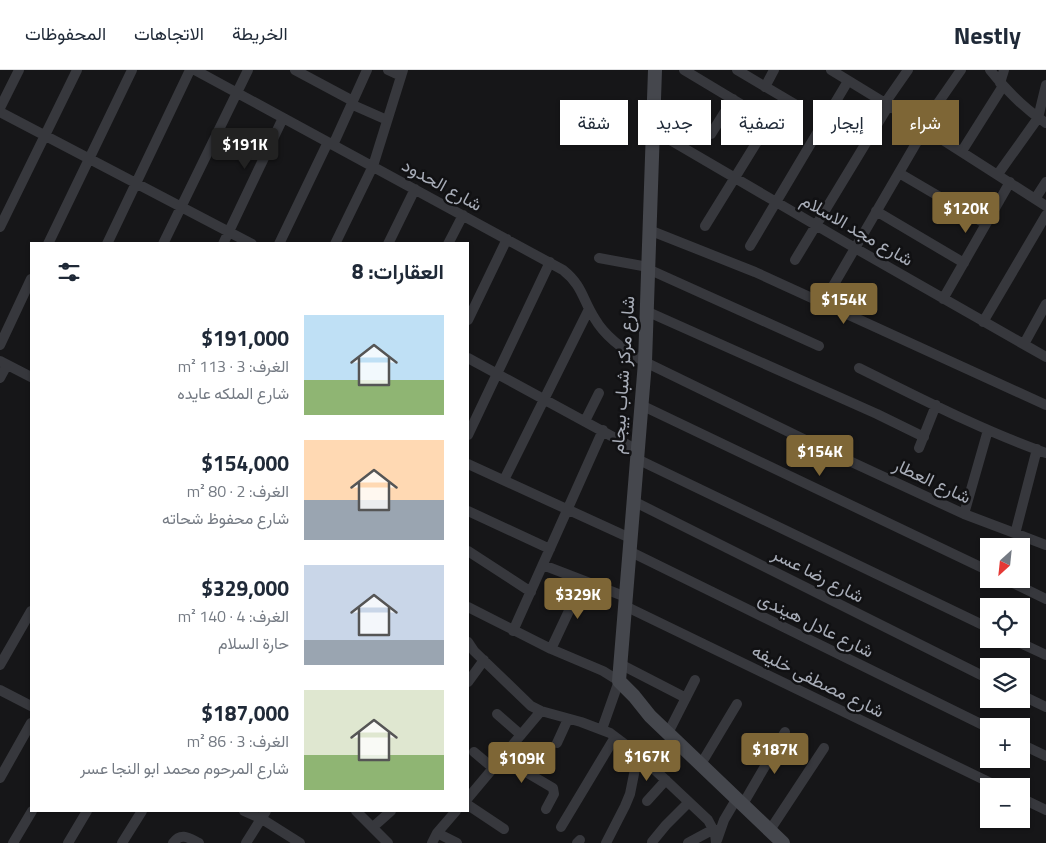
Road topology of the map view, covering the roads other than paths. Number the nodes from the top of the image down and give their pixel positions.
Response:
1 (19, 70) edge
2 (78, 70) edge
3 (132, 70) edge
4 (190, 70) edge
5 (195, 70) edge
6 (248, 70) edge
7 (295, 70) edge
8 (367, 70) edge
9 (388, 70) edge
10 (655, 70) edge
11 (684, 70) edge
12 (737, 70) edge
13 (774, 70) edge
14 (831, 70) edge
15 (908, 70) edge
16 (961, 70) edge
17 (990, 70) edge
18 (1004, 70) edge
19 (402, 73) edge
20 (846, 76) edge
21 (1001, 84) junction
22 (1046, 85) edge
23 (765, 87) junction
24 (236, 93) junction
25 (733, 99) junction
26 (654, 100) edge
27 (788, 100) edge
28 (941, 100) edge
29 (352, 102) junction
30 (887, 104) junction
31 (892, 107) edge
32 (0, 108) edge
33 (0, 112) edge
34 (283, 118) junction
35 (388, 120) junction
36 (1042, 120) edge
37 (711, 134) dead end
38 (45, 136) junction
39 (330, 143) junction
40 (652, 145) edge
41 (679, 145) edge
42 (913, 145) edge
43 (952, 145) edge
44 (962, 151) junction
45 (89, 159) junction
46 (373, 166) junction
47 (898, 173) junction
48 (998, 174) junction
49 (735, 178) junction
50 (1010, 182) junction
51 (1046, 182) edge
52 (136, 184) junction
53 (415, 189) junction
54 (1035, 199) junction
55 (776, 202) junction
56 (1046, 206) edge
57 (180, 207) junction
58 (876, 211) junction
59 (463, 215) junction
60 (1046, 216) edge
61 (986, 224) junction
62 (706, 226) dead end
63 (816, 226) junction
64 (0, 227) edge
65 (649, 230) junction
66 (229, 232) junction
67 (507, 239) junction
68 (49, 242) edge
69 (108, 242) edge
70 (164, 242) edge
71 (224, 242) edge
72 (248, 242) edge
73 (281, 242) edge
74 (335, 242) edge
75 (389, 242) edge
76 (449, 242) edge
77 (750, 246) dead end
78 (855, 248) junction
79 (599, 258) dead end
80 (795, 260) dead end
81 (550, 262) junction
82 (964, 263) junction
83 (648, 268) junction
84 (30, 282) edge
85 (833, 286) dead end
86 (943, 299) junction
87 (1046, 306) edge
88 (589, 309) junction
89 (646, 311) junction
90 (469, 318) edge
91 (983, 322) junction
92 (0, 344) edge
93 (1024, 344) junction
94 (819, 346) dead end
95 (1046, 357) edge
96 (469, 359) edge
97 (645, 362) junction
98 (4, 363) edge
99 (859, 368) dead end
100 (497, 373) junction
101 (30, 376) edge
102 (0, 378) edge
103 (599, 393) dead end
104 (544, 398) junction
105 (641, 405) junction
106 (936, 405) junction
107 (1046, 405) edge
108 (585, 421) junction
109 (603, 430) junction
110 (988, 430) junction
111 (469, 433) edge
112 (924, 437) junction
113 (919, 448) dead end
114 (1041, 451) edge
115 (637, 454) junction
116 (469, 464) edge
117 (504, 480) junction
118 (633, 501) junction
119 (567, 510) junction
120 (469, 511) edge
121 (964, 514) junction
122 (1016, 534) junction
123 (630, 544) junction
124 (1046, 545) edge
125 (550, 549) junction
126 (469, 552) edge
127 (543, 565) junction
128 (980, 567) edge
129 (583, 580) junction
130 (1024, 588) edge
131 (531, 592) junction
132 (1046, 598) edge
133 (625, 601) junction
134 (469, 609) edge
135 (30, 613) edge
136 (980, 624) edge
137 (513, 631) junction
138 (469, 643) edge
139 (1030, 647) edge
140 (551, 649) junction
141 (1046, 655) edge
142 (484, 660) junction
143 (620, 664) junction
144 (0, 665) edge
145 (980, 674) edge
146 (695, 680) dead end
147 (469, 681) edge
148 (619, 681) junction
149 (0, 690) edge
150 (686, 698) junction
151 (1030, 699) edge
152 (737, 704) dead end
153 (30, 705) edge
154 (1046, 707) edge
155 (541, 711) junction
156 (497, 714) dead end
157 (568, 719) junction
158 (980, 723) edge
159 (30, 725) edge
160 (602, 729) junction
161 (785, 732) dead end
162 (668, 734) junction
163 (521, 735) junction
164 (615, 737) junction
165 (557, 742) dead end
166 (824, 748) dead end
167 (1030, 748) edge
168 (474, 752) dead end
169 (638, 754) junction
170 (1046, 756) edge
171 (502, 758) junction
172 (701, 764) junction
173 (493, 768) junction
174 (0, 778) edge
175 (982, 778) edge
176 (666, 780) junction
177 (469, 797) edge
178 (647, 801) dead end
179 (740, 801) junction
180 (689, 802) junction
181 (1030, 802) edge
182 (469, 806) edge
183 (546, 809) dead end
184 (1046, 810) edge
185 (31, 812) edge
186 (86, 812) edge
187 (141, 812) edge
188 (249, 812) edge
189 (357, 812) edge
190 (390, 812) edge
191 (455, 812) edge
192 (264, 815) edge
193 (561, 827) dead end
194 (373, 828) junction
195 (504, 829) dead end
196 (714, 829) junction
197 (770, 830) junction
198 (437, 833) junction
199 (652, 842) dead end
200 (13, 843) edge
201 (68, 843) edge
202 (122, 843) edge
203 (173, 843) edge
204 (199, 843) edge
205 (246, 843) edge
206 (300, 843) edge
207 (388, 843) edge
208 (432, 843) edge
209 (457, 843) edge
210 (606, 843) edge
211 (688, 843) edge
212 (716, 843) edge
213 (782, 843) edge

1 - 32 street
2 - 38 street
3 - 45 street
4 - 52 street
5 - 24 street, شارع الحدود
6 - 24 street
7 - 29 street
8 - 29 street
9 - 19 street
10 - 26 main road, شارع مركز شباب بيجام
11 - 25 street
12 - 23 street
13 - 23 street
14 - 20 street
15 - 30 street
16 - 28 street
17 - 21 street
18 - 21 street
19 - 35 street
20 - 30 street
20 - 55 street
21 - 36 street
21 - 44 street
22 - 36 street
23 - 27 street
24 - 34 street, شارع الحدود
24 - 57 street
25 - 37 street
25 - 49 street
29 - 35 street
29 - 39 street
30 - 31 street
30 - 63 street
33 - 38 street
34 - 39 street, شارع الحدود
34 - 66 street
35 - 46 street
36 - 48 street
38 - 45 street
38 - 64 street
39 - 46 street, شارع الحدود
39 - 73 street
40 - 65 main road, شارع مركز شباب بيجام
41 - 49 street, شارع مجد الاسلام
42 - 47 street
43 - 44 street
44 - 48 street
45 - 52 street
45 - 68 street
46 - 53 street, شارع الحدود
46 - 74 street
47 - 58 street
47 - 61 street
48 - 50 street
49 - 55 street, شارع مجد الاسلام
49 - 62 street
50 - 54 street
50 - 61 street
51 - 54 street
52 - 57 street
52 - 69 street
53 - 59 street, شارع الحدود
53 - 75 street
54 - 56 street
55 - 63 street, شارع مجد الاسلام
55 - 77 street
57 - 66 street
57 - 70 street
58 - 78 street
58 - 82 street
59 - 67 street, شارع الحدود
59 - 76 street
60 - 91 street
61 - 82 street
63 - 78 street, شارع مجد الاسلام
63 - 80 street
65 - 83 main road, شارع مركز شباب بيجام
65 - 107 street
66 - 71 street
66 - 72 street
67 - 81 street, شارع الحدود
67 - 90 street
78 - 85 street
78 - 86 street, شارع مجد الاسلام
79 - 83 street
81 - 88 street, شارع الحدود
81 - 100 street
82 - 86 street
83 - 89 main road, شارع مركز شباب بيجام
83 - 94 street
84 - 92 street
86 - 91 street, شارع مجد الاسلام
87 - 93 street
88 - 97 street, شارع الحدود
88 - 104 street
89 - 97 main road, شارع مركز شباب بيجام
89 - 112 street
91 - 93 street, شارع مجد الاسلام
93 - 95 street, شارع مجد الاسلام
96 - 100 street
97 - 105 main road, شارع مركز شباب بيجام
97 - 121 street, شارع العطار
98 - 101 street
98 - 102 street
99 - 106 street
100 - 104 street
100 - 111 street
103 - 108 street
104 - 108 street
104 - 117 street
105 - 115 main road, شارع مركز شباب بيجام
105 - 128 street
106 - 110 street
106 - 112 street
108 - 109 street
109 - 115 street
109 - 119 street
110 - 114 street
110 - 121 street
112 - 113 street
114 - 122 street
115 - 118 main road, شارع مركز شباب بيجام
115 - 136 street
116 - 117 street, شارع عادل هيندى
117 - 119 street, شارع عادل هيندى
118 - 123 main road, شارع مركز شباب بيجام
118 - 145 street, شارع رضا عسر
119 - 123 street, شارع عادل هيندى
119 - 125 street
120 - 125 street
121 - 122 street, شارع العطار
122 - 124 street, شارع العطار
123 - 133 main road, شارع مركز شباب بيجام
123 - 158 street, شارع عادل هيندى
125 - 127 street
126 - 131 street
127 - 129 street, شارع مصطفى خليفه
127 - 131 street
129 - 133 street, شارع مصطفى خليفه
129 - 140 street
130 - 132 street
131 - 137 street
133 - 143 main road, شارع مركز شباب بيجام
133 - 175 street, شارع مصطفى خليفه
134 - 137 street
135 - 144 street
137 - 140 street
138 - 142 street
139 - 141 street
140 - 148 street
142 - 147 street
142 - 155 street
143 - 148 main road, شارع مركز شباب بيجام
143 - 150 street
146 - 150 street
148 - 160 street
148 - 162 main road
149 - 153 street
150 - 162 street
151 - 154 street
152 - 172 street
155 - 157 street
155 - 163 street
156 - 163 street
157 - 160 street
157 - 165 street
159 - 174 street
160 - 164 street
161 - 179 street
162 - 172 main road
163 - 171 street
164 - 169 street
164 - 193 street
166 - 197 street
167 - 170 street
168 - 173 street
169 - 176 street
169 - 210 street
171 - 173 street
171 - 183 street
172 - 179 main road
173 - 177 street
176 - 178 street
176 - 180 street
179 - 197 main road
179 - 212 street
180 - 196 street
180 - 199 street
181 - 184 street
182 - 195 street
185 - 200 street
186 - 201 street
187 - 202 street
188 - 192 street
189 - 194 street
190 - 194 street
191 - 198 street
192 - 205 street
192 - 206 street
194 - 207 street
196 - 211 street
196 - 212 street
197 - 213 main road
198 - 208 street
198 - 209 street
203 - 204 street

